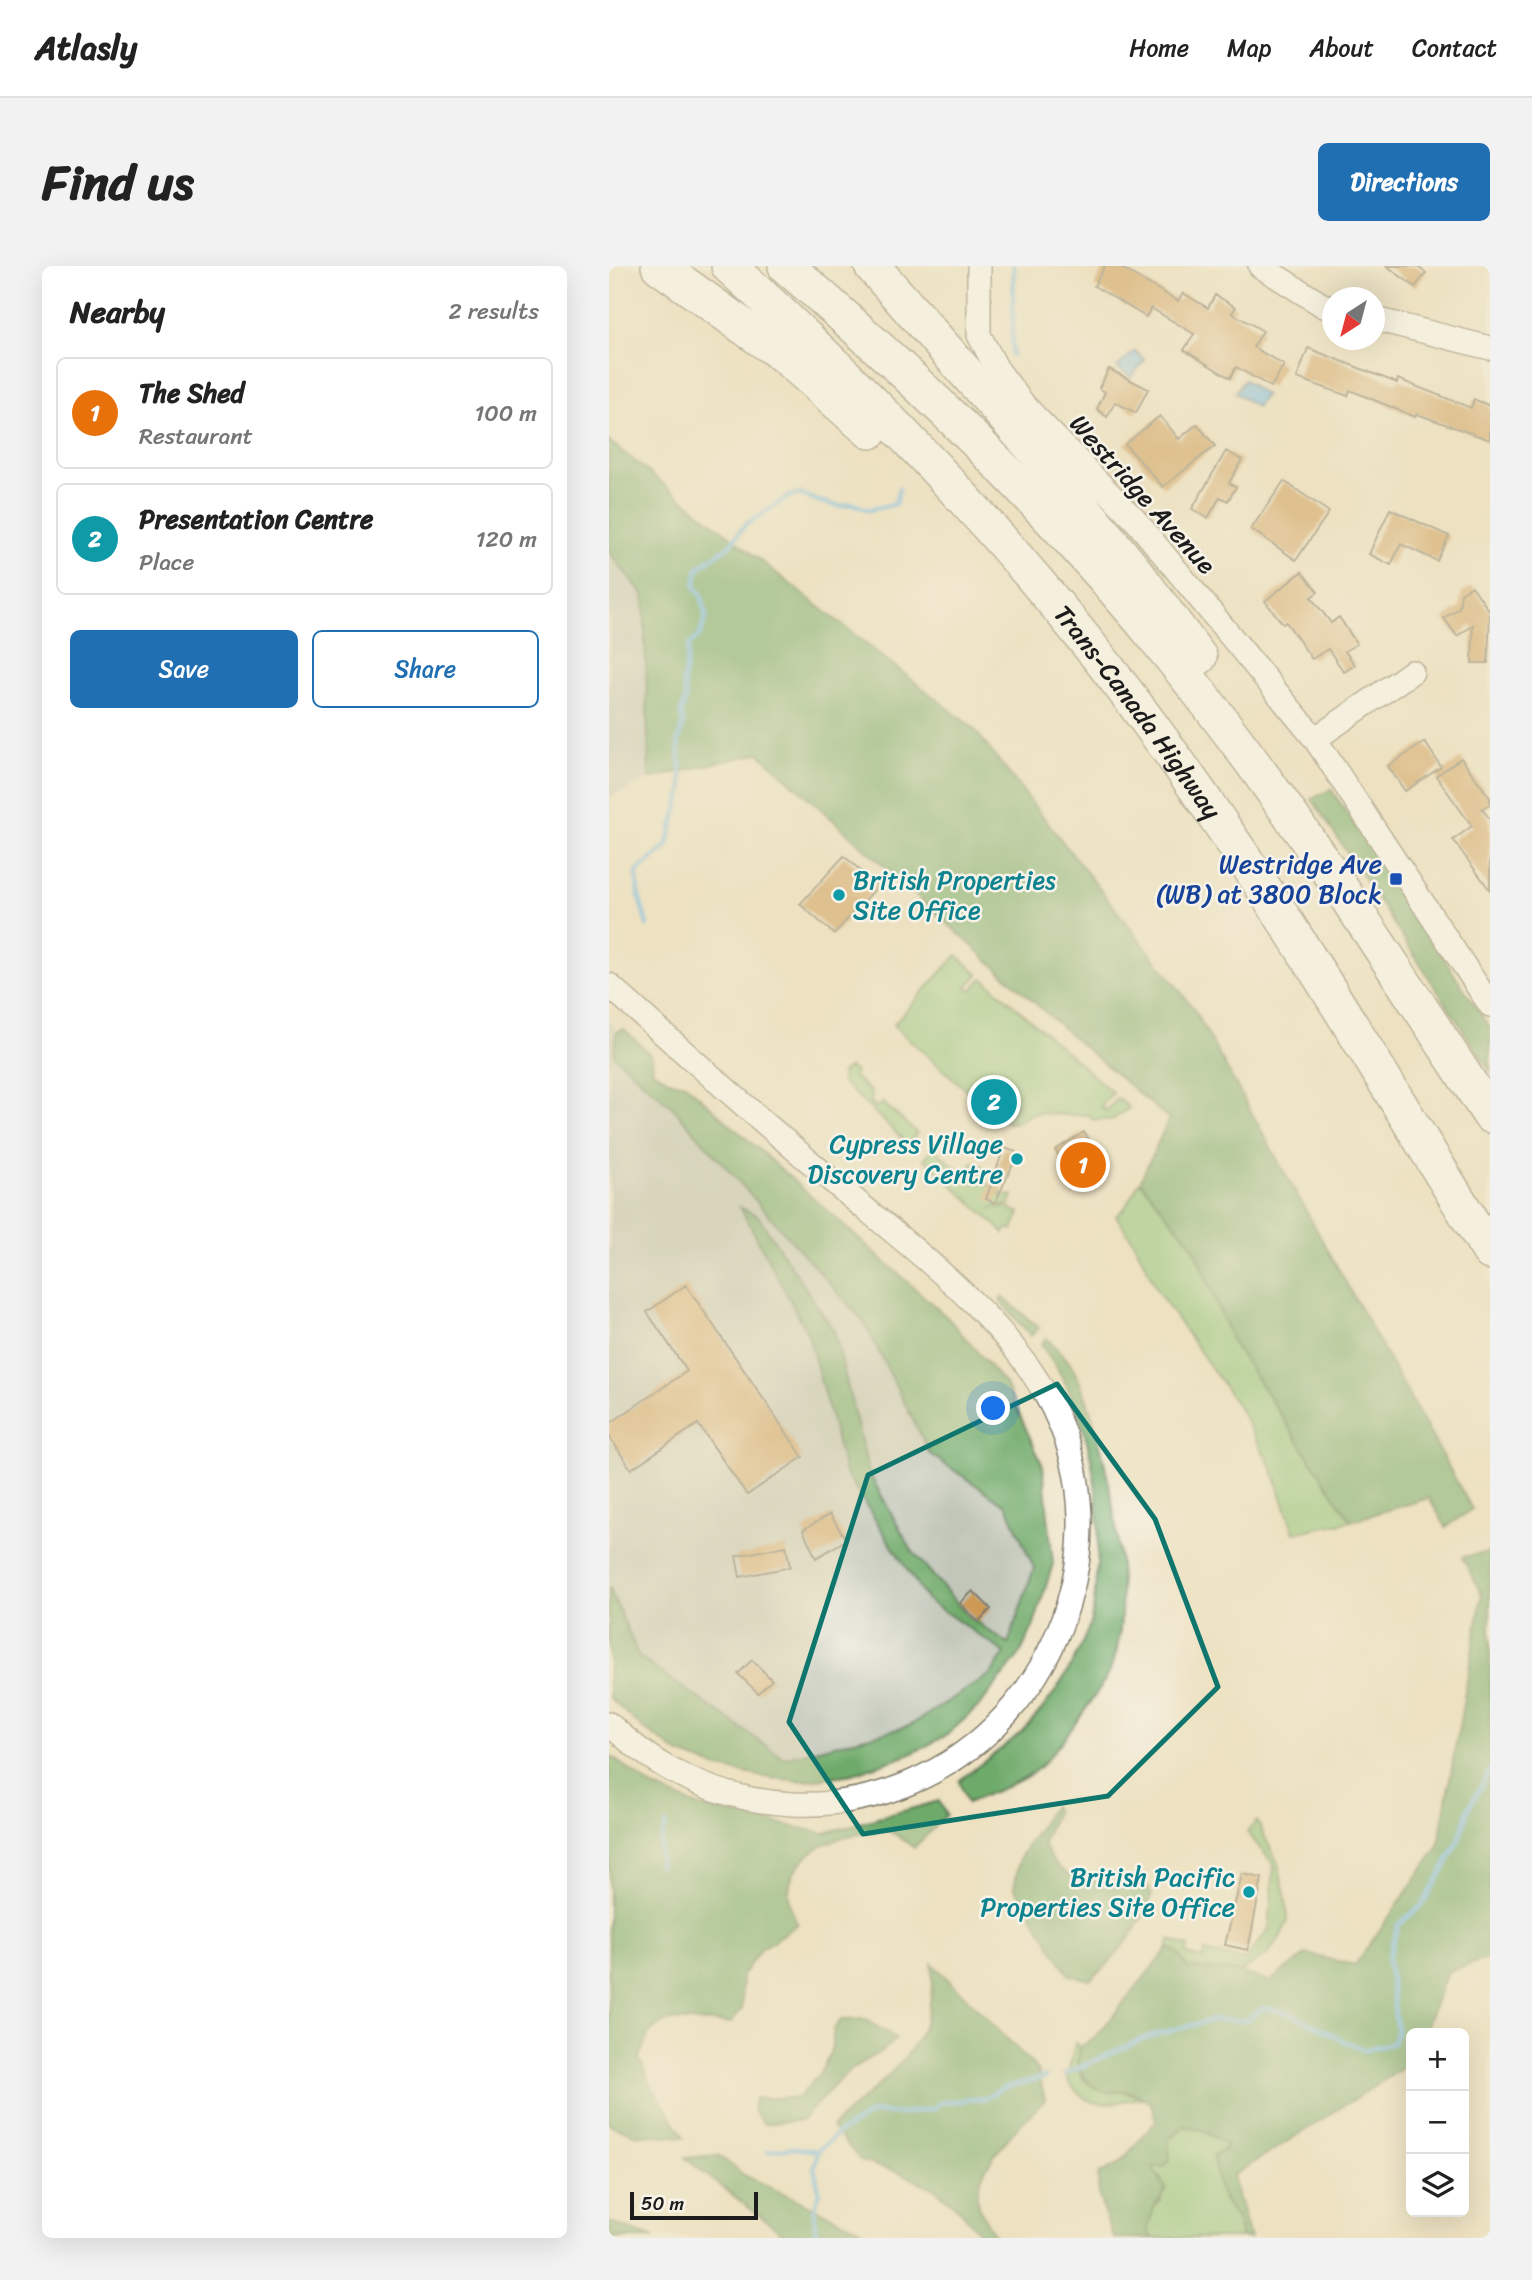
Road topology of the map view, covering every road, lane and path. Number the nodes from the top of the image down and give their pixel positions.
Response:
1 (659, 266) edge
2 (729, 266) edge
3 (786, 266) edge
4 (871, 266) edge
5 (979, 266) edge
6 (1260, 266) edge
7 (1322, 305) edge
8 (1385, 322) edge
9 (1490, 348) edge
10 (1412, 672) dead end
11 (1315, 739) junction
12 (1167, 747) junction
13 (1332, 874) junction
14 (609, 985) edge
15 (1490, 1004) edge
16 (1490, 1115) edge
17 (1490, 1252) edge
18 (609, 1724) edge

1 - 12 highway
2 - 12 highway, Trans-Canada Highway
3 - 13 highway, Trans-Canada Highway
4 - 13 highway
5 - 11 street, Westridge Avenue
6 - 7 street
8 - 9 street
10 - 11 street
11 - 15 street, Westridge Avenue
12 - 17 highway, Trans-Canada Highway
13 - 16 highway, Trans-Canada Highway
14 - 18 street

